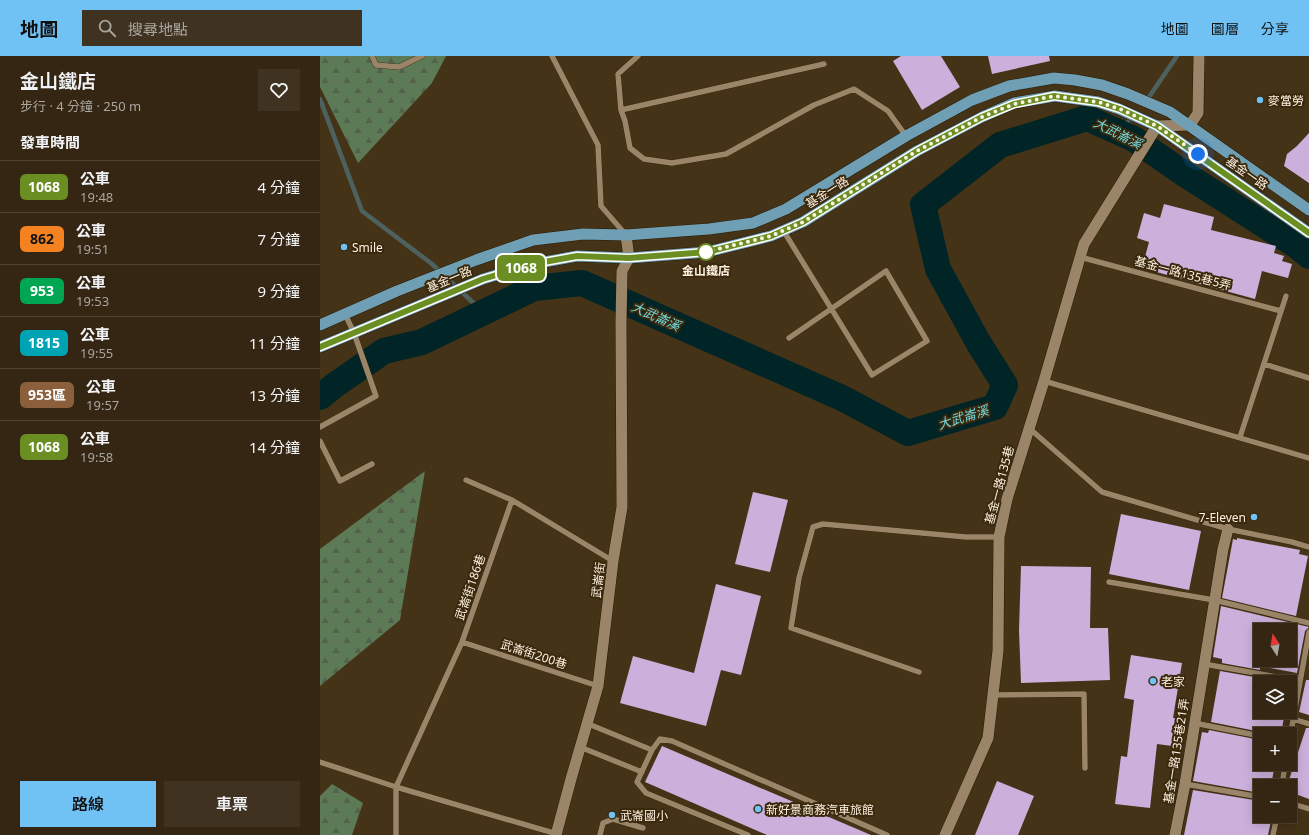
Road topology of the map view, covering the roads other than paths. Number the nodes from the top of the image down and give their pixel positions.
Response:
1 (372, 56) edge
2 (422, 56) edge
3 (552, 56) edge
4 (638, 56) edge
5 (1199, 56) edge
6 (824, 64) dead end
7 (621, 110) junction
8 (1190, 125) junction
9 (1157, 126) junction
10 (906, 136) junction
11 (1309, 210) edge
12 (783, 230) junction
13 (1309, 232) edge
14 (626, 235) junction
15 (1080, 257) junction
16 (629, 258) junction
17 (1286, 296) dead end
18 (831, 308) junction
19 (1281, 311) junction
20 (345, 314) junction
21 (320, 325) edge
22 (354, 333) junction
23 (789, 338) dead end
24 (320, 347) edge
25 (1264, 364) junction
26 (1309, 378) edge
27 (1044, 381) junction
28 (320, 427) edge
29 (1028, 428) junction
30 (1240, 437) junction
31 (320, 441) edge
32 (1309, 458) edge
33 (372, 464) dead end
34 (466, 480) dead end
35 (512, 500) junction
36 (1228, 529) junction
37 (999, 537) junction
38 (1309, 547) edge
39 (613, 561) junction
40 (1109, 582) dead end
41 (1214, 600) junction
42 (1309, 623) edge
43 (1309, 636) edge
44 (462, 642) junction
45 (1204, 664) junction
46 (919, 672) dead end
47 (1300, 681) junction
48 (598, 686) junction
49 (993, 695) junction
50 (1293, 720) junction
51 (586, 723) junction
52 (1194, 723) junction
53 (1309, 724) edge
54 (1292, 727) edge
55 (1253, 735) edge
56 (580, 747) junction
57 (652, 750) junction
58 (320, 762) edge
59 (1085, 768) dead end
60 (642, 772) junction
61 (1185, 784) junction
62 (396, 787) junction
63 (1253, 796) edge
64 (1297, 805) edge
65 (1309, 809) edge
66 (1276, 823) edge
67 (643, 828) dead end
68 (396, 835) edge
69 (557, 835) edge
70 (600, 835) edge
71 (748, 835) edge
72 (886, 835) edge
73 (945, 835) edge
74 (1175, 835) edge
75 (1273, 835) edge

1 - 2 lane
3 - 14 lane
4 - 7 lane
5 - 8 street
6 - 7 lane
7 - 10 lane
8 - 9 street
8 - 10 main road, 基金一路
8 - 11 main road, 基金一路
9 - 12 main road, 基金一路
9 - 13 main road, 基金一路
9 - 15 street, 基金一路135巷
10 - 14 main road, 基金一路
12 - 16 main road, 基金一路
12 - 18 lane
14 - 16 street
14 - 20 main road, 基金一路
15 - 19 lane, 基金一路135巷5弄
15 - 27 street, 基金一路135巷
16 - 22 main road, 基金一路
16 - 39 street, 武崙街
17 - 19 lane
18 - 18 lane
18 - 23 lane
19 - 25 lane
20 - 21 main road, 基金一路
20 - 22 lane
22 - 24 main road, 基金一路
22 - 28 lane
25 - 26 lane
25 - 30 lane
27 - 29 street, 基金一路135巷
27 - 30 lane
29 - 36 lane
29 - 37 street, 基金一路135巷
30 - 32 lane
31 - 33 lane
34 - 35 lane
35 - 39 lane
35 - 44 lane, 武崙街186巷
36 - 38 lane
36 - 41 street, 基金一路135巷21弄
37 - 46 lane
37 - 49 street, 基金一路135巷
39 - 48 street, 武崙街
40 - 41 lane
41 - 42 lane
41 - 45 street, 基金一路135巷21弄
43 - 47 lane
44 - 48 lane, 武崙街200巷
44 - 62 lane, 武崙街186巷
45 - 47 lane
45 - 52 street, 基金一路135巷21弄
47 - 50 lane
48 - 51 street, 武崙街
49 - 59 lane
49 - 73 street, 基金一路135巷
50 - 53 lane
50 - 54 lane
51 - 56 street, 武崙街
51 - 57 lane
52 - 55 lane
52 - 61 street, 基金一路135巷21弄
56 - 60 lane
56 - 69 street, 武崙街
57 - 60 lane
57 - 72 lane
58 - 62 lane
60 - 71 lane
61 - 63 lane
61 - 74 street, 基金一路135巷21弄
62 - 68 lane
62 - 69 lane
64 - 65 lane
66 - 75 lane
67 - 70 lane

